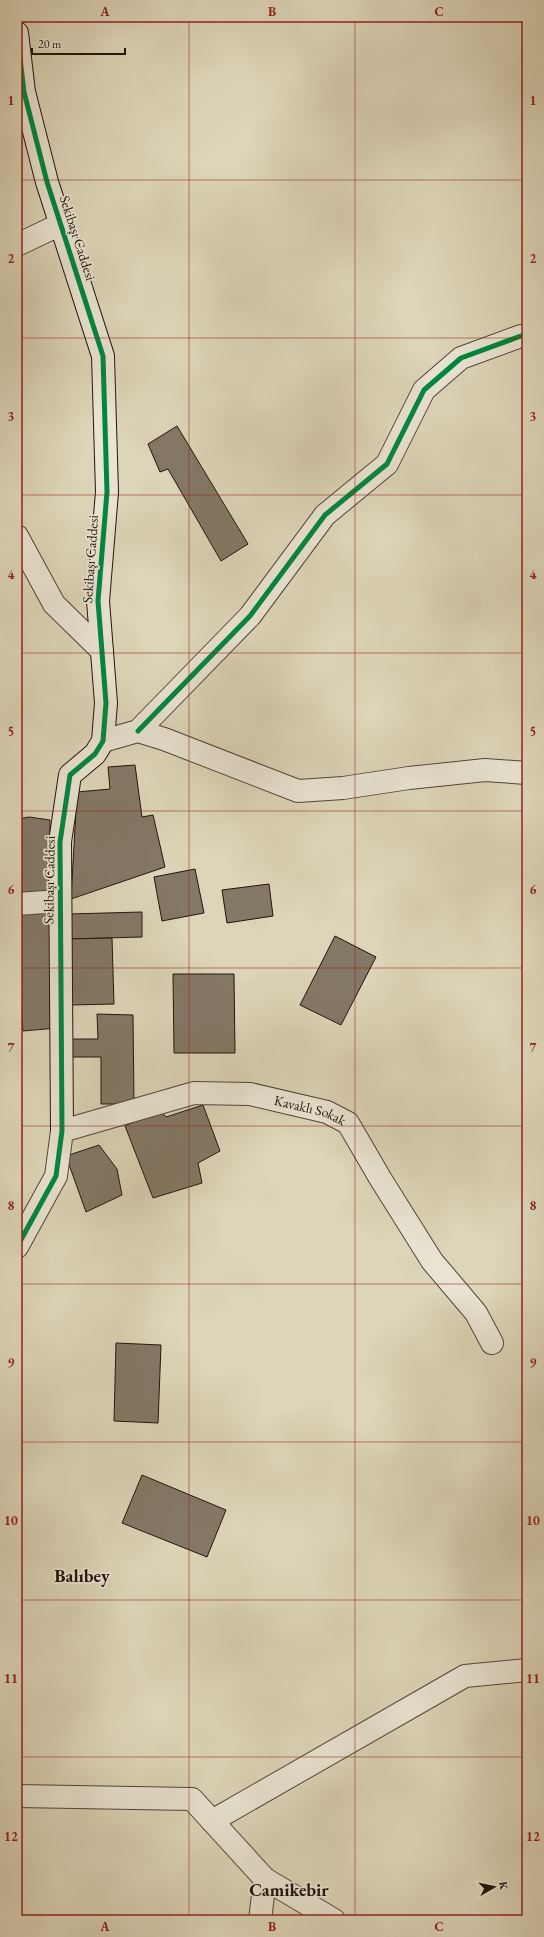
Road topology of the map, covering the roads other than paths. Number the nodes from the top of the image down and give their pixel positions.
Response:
1 (17, 33) edge
2 (61, 224) junction
3 (17, 245) edge
4 (527, 336) edge
5 (17, 536) edge
6 (102, 651) junction
7 (138, 731) junction
8 (103, 741) junction
9 (527, 773) edge
10 (59, 902) junction
11 (17, 904) edge
12 (62, 1131) junction
13 (18, 1243) edge
14 (492, 1343) dead end
15 (527, 1670) edge
16 (17, 1796) edge
17 (212, 1821) junction
18 (265, 1879) junction
19 (260, 1920) edge
20 (334, 1920) edge

1 - 2 street, Sekibaşı Caddesi
2 - 3 street
2 - 6 street, Sekibaşı Caddesi
4 - 7 street
5 - 6 street
6 - 8 street, Sekibaşı Caddesi
7 - 8 street
7 - 9 street
8 - 10 street, Sekibaşı Caddesi
10 - 11 street
10 - 12 street, Sekibaşı Caddesi
12 - 13 street, Sekibaşı Caddesi
12 - 14 street, Kavaklı Sokak
15 - 17 street
16 - 17 street
17 - 18 street
18 - 19 street
18 - 20 street

